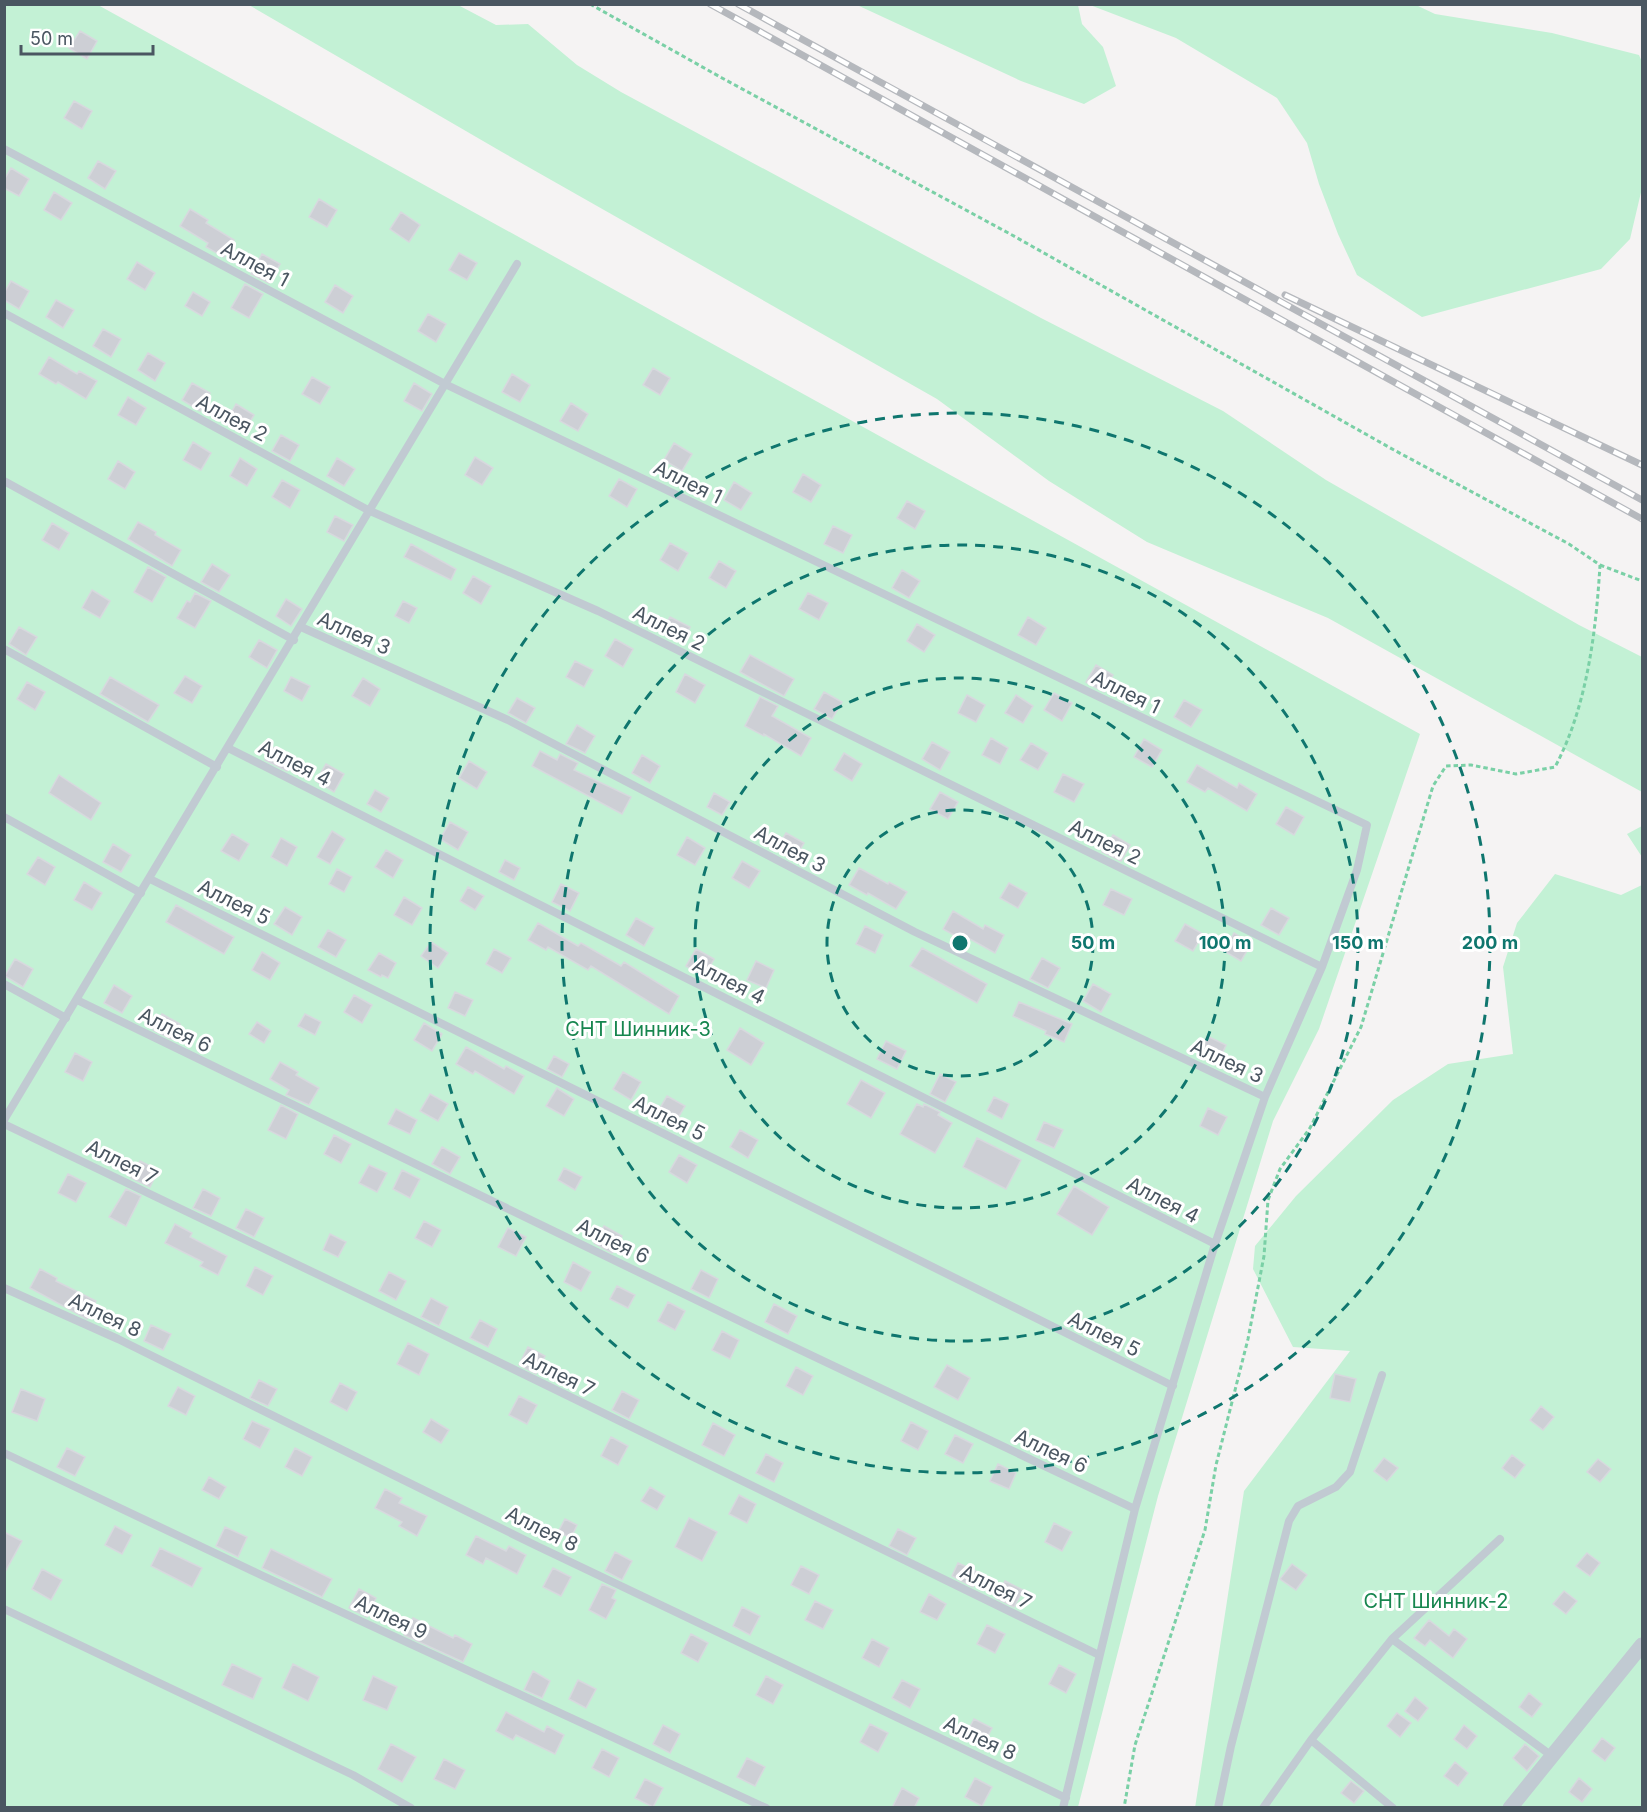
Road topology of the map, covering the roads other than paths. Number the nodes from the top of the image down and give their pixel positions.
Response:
1 (4, 149) edge
2 (517, 264) dead end
3 (4, 313) edge
4 (445, 384) junction
5 (4, 481) edge
6 (368, 510) junction
7 (301, 627) junction
8 (294, 640) junction
9 (4, 649) edge
10 (228, 748) junction
11 (217, 767) junction
12 (4, 817) edge
13 (150, 879) junction
14 (141, 893) junction
15 (1322, 967) junction
16 (4, 984) edge
17 (77, 1000) junction
18 (66, 1018) junction
19 (1265, 1097) junction
20 (4, 1122) edge
21 (1215, 1244) junction
22 (4, 1288) edge
23 (1382, 1375) dead end
24 (1173, 1386) junction
25 (4, 1453) edge
26 (1136, 1509) junction
27 (1500, 1539) dead end
28 (4, 1609) edge
29 (1392, 1639) junction
30 (1642, 1645) edge
31 (1099, 1655) junction
32 (1311, 1740) junction
33 (1552, 1756) junction
34 (1066, 1798) junction
35 (411, 1808) edge
36 (766, 1808) edge
37 (1063, 1808) edge
38 (1218, 1808) edge
39 (1263, 1808) edge
40 (1393, 1808) edge
41 (1510, 1808) edge

1 - 4 lane, Аллея 1
2 - 4 lane
3 - 6 lane, Аллея 2
4 - 6 lane
4 - 15 lane, Аллея 1
5 - 8 lane, Аллея 3
6 - 7 lane
6 - 15 lane, Аллея 2
7 - 8 lane
7 - 19 lane, Аллея 3
8 - 10 lane
9 - 11 lane
10 - 11 lane
10 - 21 lane, Аллея 4
11 - 13 lane
12 - 14 lane
13 - 14 lane
13 - 24 lane, Аллея 5
14 - 17 lane
15 - 19 lane
16 - 18 lane
17 - 18 lane
17 - 26 lane, Аллея 6
18 - 20 lane
19 - 21 lane
20 - 31 lane, Аллея 7
21 - 24 lane
22 - 34 lane, Аллея 8
23 - 38 lane
24 - 26 lane
25 - 36 lane, Аллея 9
26 - 31 lane
27 - 29 lane
28 - 35 lane
29 - 32 lane
29 - 33 lane
30 - 33 street
31 - 34 lane
32 - 39 lane
32 - 40 lane
33 - 41 street
34 - 37 lane

